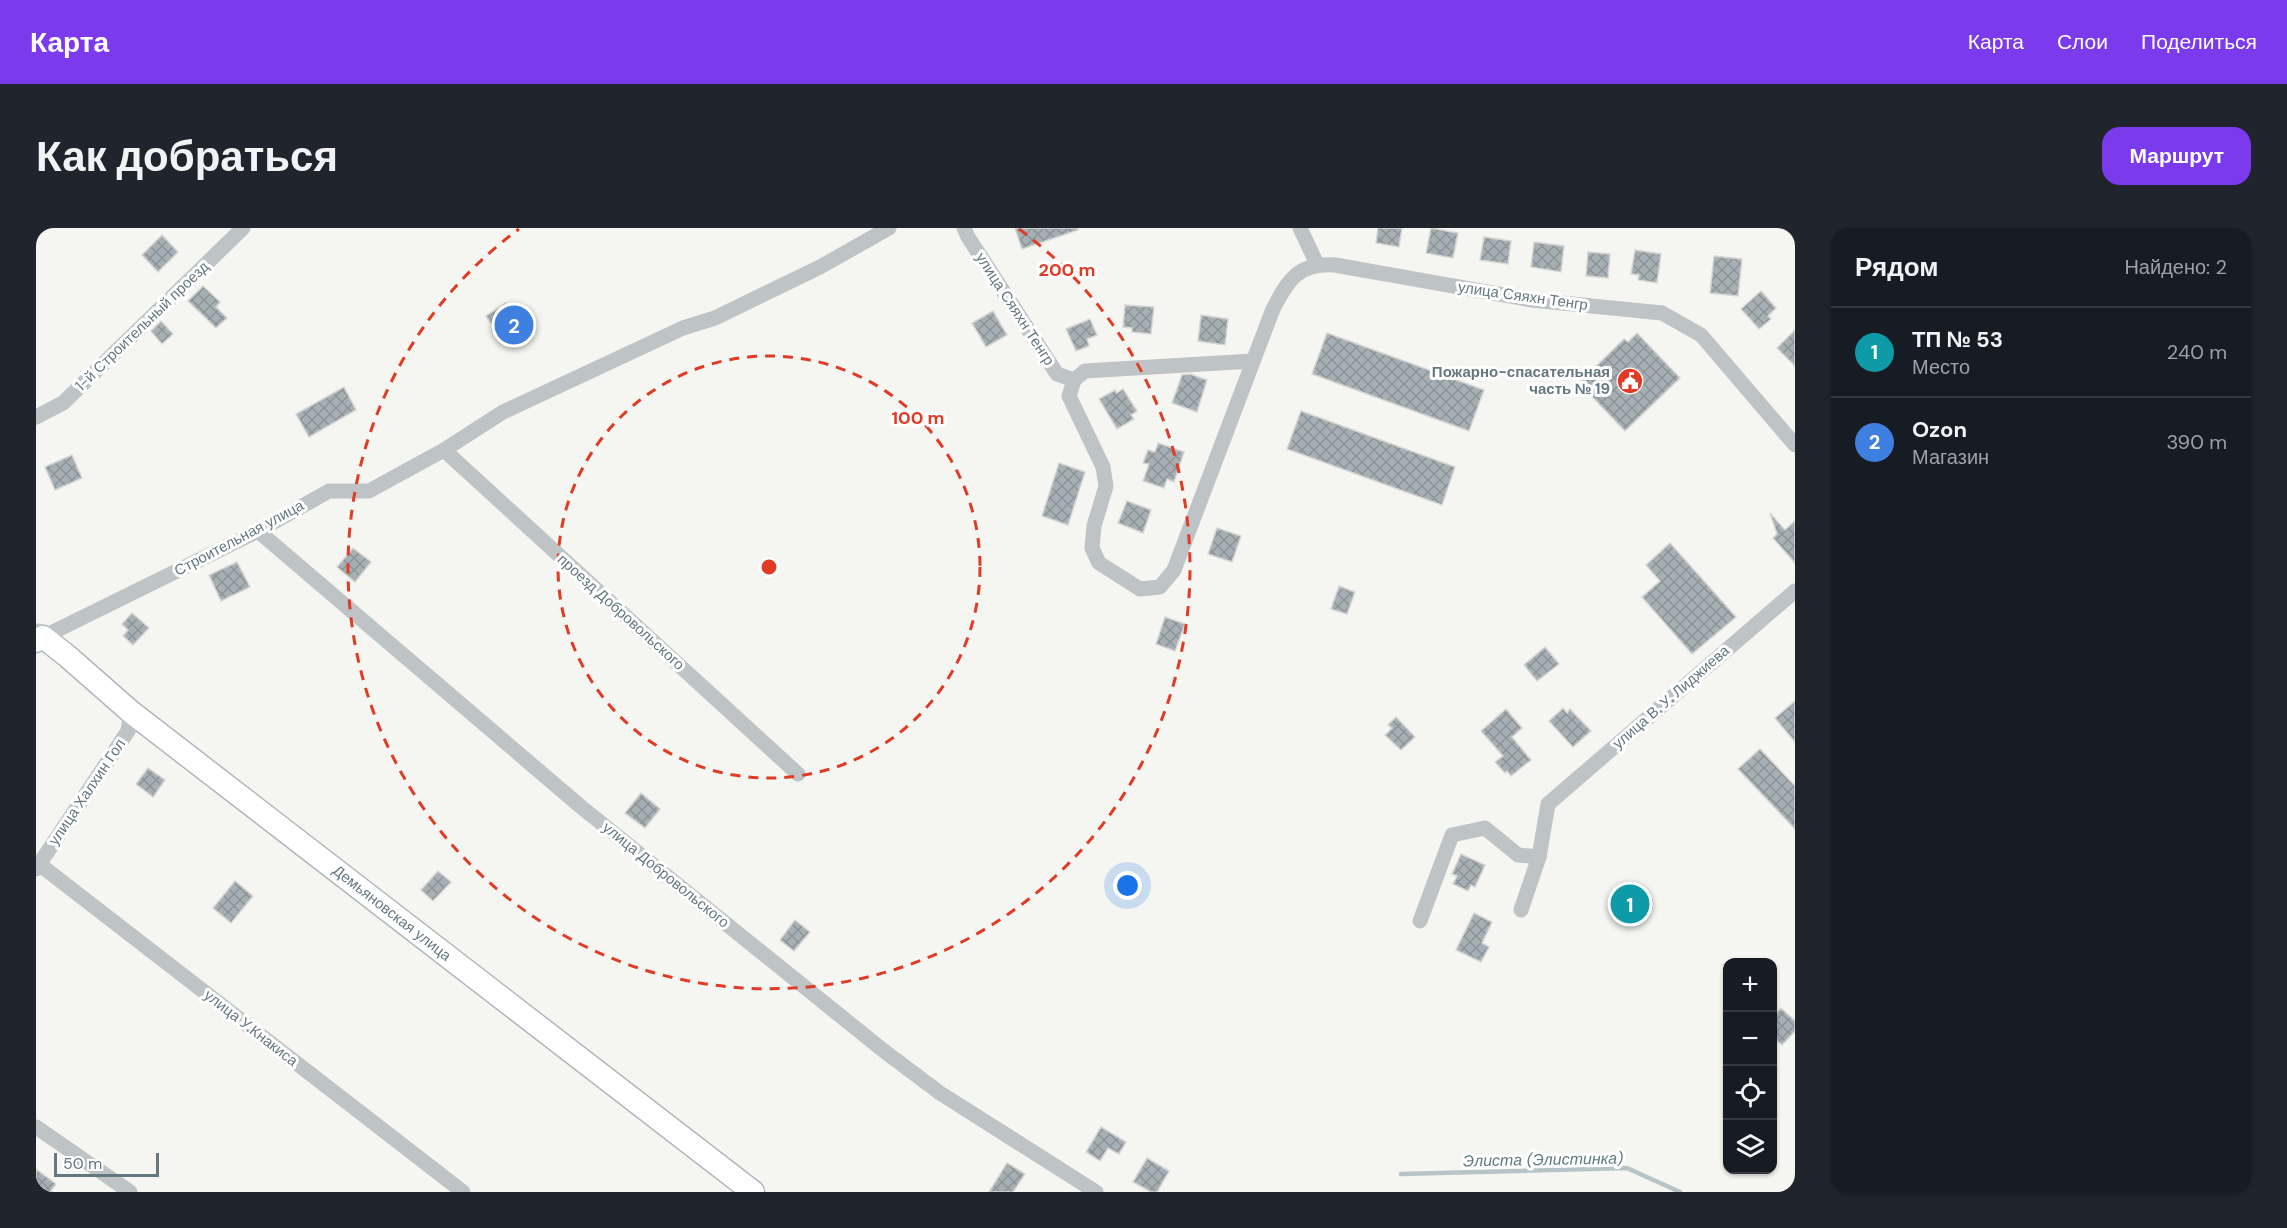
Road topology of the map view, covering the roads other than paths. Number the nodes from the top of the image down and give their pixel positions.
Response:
1 (243, 228) edge
2 (889, 228) edge
3 (966, 228) edge
4 (1300, 228) edge
5 (1317, 264) junction
6 (1252, 362) junction
7 (1074, 380) junction
8 (36, 417) edge
9 (1795, 445) edge
10 (444, 450) junction
11 (258, 531) junction
12 (1795, 591) edge
13 (38, 635) edge
14 (131, 712) junction
15 (798, 774) dead end
16 (1539, 857) junction
17 (38, 866) edge
18 (1521, 910) dead end
19 (1420, 921) dead end
20 (36, 1127) edge
21 (130, 1192) edge
22 (464, 1192) edge
23 (753, 1192) edge
24 (1096, 1192) edge

1 - 8 street, 1-й Строительный проезд
2 - 10 street, Строительная улица
3 - 7 street, улица Сяяхн Тенгр
4 - 5 street
5 - 6 street
5 - 9 street, улица Сяяхн Тенгр
6 - 7 street
6 - 7 street
10 - 11 street, Строительная улица
10 - 15 street, проезд Добровольского
11 - 13 street, Строительная улица
11 - 24 street, улица Добровольского
12 - 16 street, улица В. У. Лиджиева
13 - 14 street, Демьяновская улица
14 - 17 street, улица Халхин Гол
14 - 23 street, Демьяновская улица
16 - 18 street
16 - 19 street
17 - 22 street, улица У.Кнакиса
20 - 21 street

